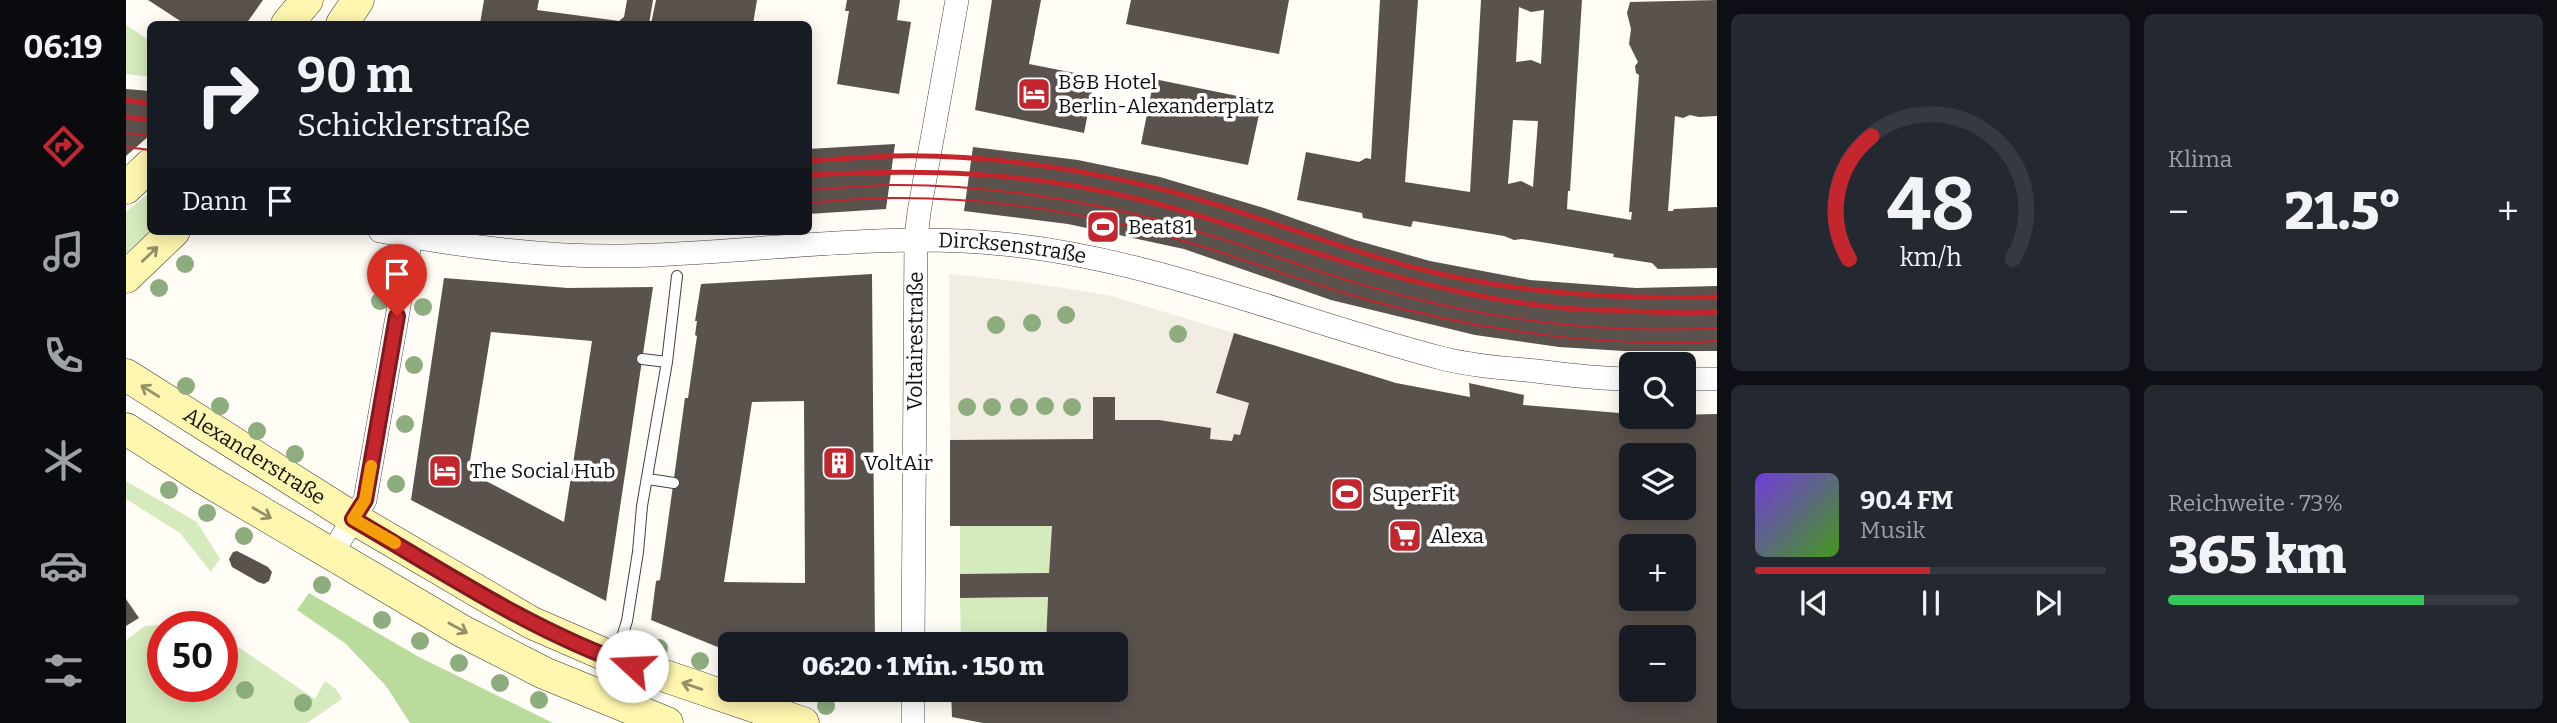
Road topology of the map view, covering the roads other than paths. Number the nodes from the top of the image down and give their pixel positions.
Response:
1 (307, 0) edge
2 (358, 0) edge
3 (957, 0) edge
4 (290, 21) edge
5 (344, 21) edge
6 (147, 168) edge
7 (126, 188) edge
8 (170, 235) edge
9 (412, 235) edge
10 (418, 235) edge
11 (916, 238) junction
12 (677, 276) dead end
13 (126, 277) edge
14 (642, 359) dead end
15 (667, 362) junction
16 (126, 375) edge
17 (1619, 378) edge
18 (1696, 379) edge
19 (1717, 379) edge
20 (126, 429) edge
21 (648, 479) junction
22 (674, 483) dead end
23 (353, 519) junction
24 (332, 553) junction
25 (914, 632) edge
26 (615, 659) junction
27 (913, 702) edge
28 (661, 722) edge
29 (803, 723) edge
30 (913, 723) edge

1 - 4 main road
2 - 5 main road
3 - 11 street, Voltairestraße
6 - 7 main road
13 -> 8 main road
9 - 23 street
10 - 11 street, Dircksenstraße
11 - 17 street, Dircksenstraße
11 - 25 street, Voltairestraße
12 - 15 lane
14 - 15 lane
15 - 21 lane
23 -> 16 main road, Alexanderstraße
18 - 19 street
20 -> 24 main road, Alexanderstraße
21 - 22 lane
21 - 26 lane
23 - 24 street
23 - 26 main road, Alexanderstraße
24 -> 28 main road, Alexanderstraße
29 -> 26 main road, Alexanderstraße
27 - 30 street

